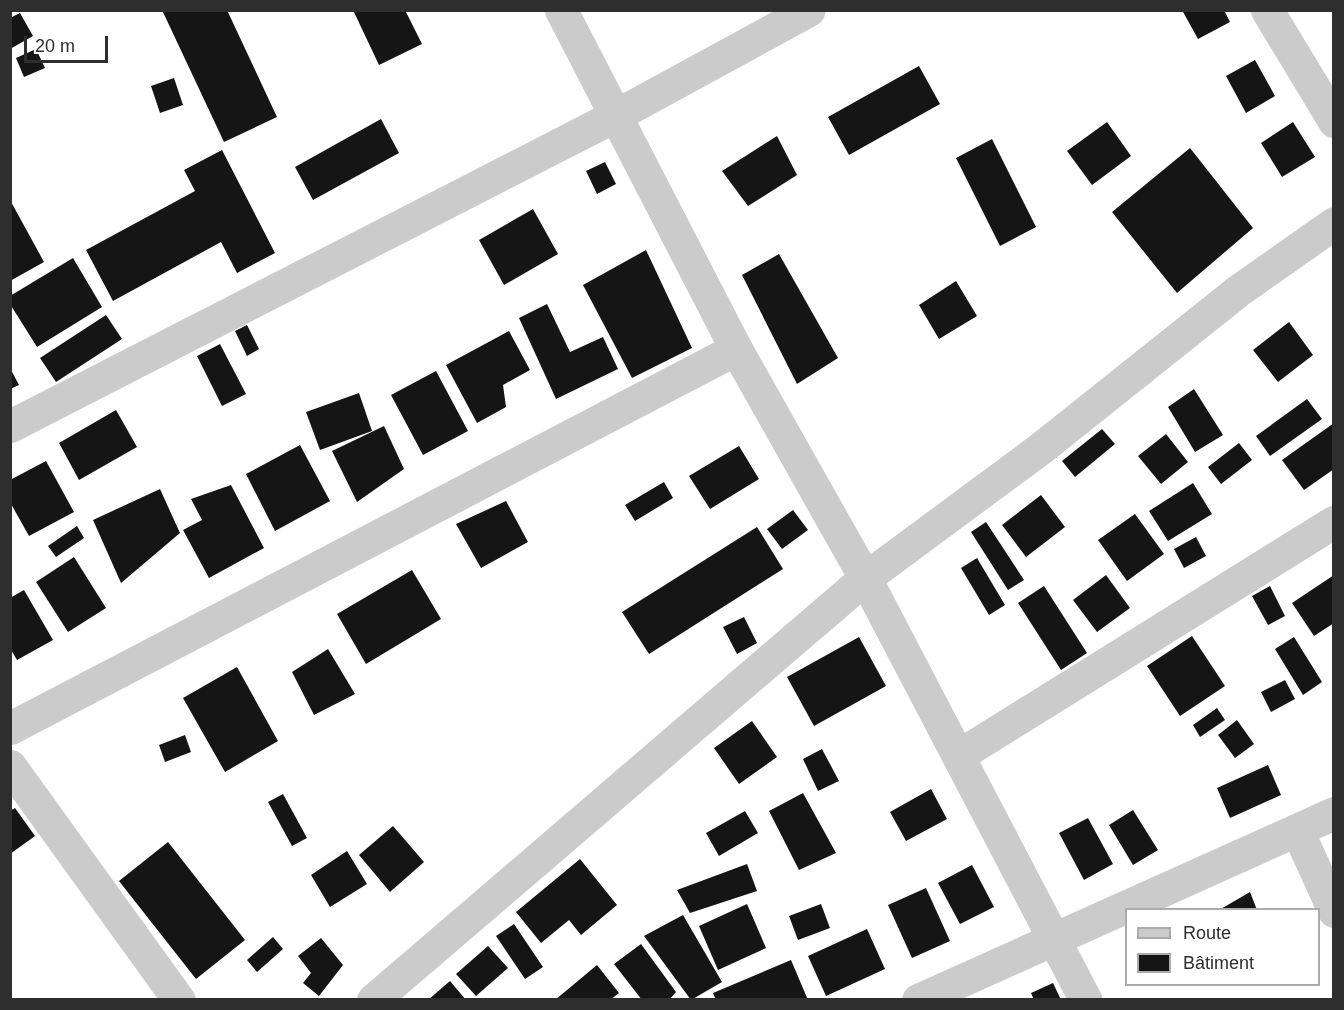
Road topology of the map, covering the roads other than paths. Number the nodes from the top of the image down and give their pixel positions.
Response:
1 (561, 10) edge
2 (809, 10) edge
3 (1267, 10) edge
4 (618, 114) junction
5 (1334, 121) edge
6 (1334, 222) edge
7 (736, 349) junction
8 (10, 426) edge
9 (1334, 522) edge
10 (865, 578) junction
11 (10, 728) edge
12 (959, 755) junction
13 (10, 765) edge
14 (1334, 813) edge
15 (1297, 830) junction
16 (1334, 911) edge
17 (1057, 936) junction
18 (179, 999) edge
19 (373, 999) edge
20 (918, 999) edge
21 (1086, 999) edge

1 - 4 street
2 - 4 street
3 - 5 street
4 - 7 street
4 - 8 street
6 - 10 street
7 - 10 street
7 - 11 street
9 - 12 street
10 - 12 street
10 - 19 street
12 - 17 street
13 - 18 street
14 - 15 street
15 - 16 street
15 - 17 street
17 - 20 street
17 - 21 street

